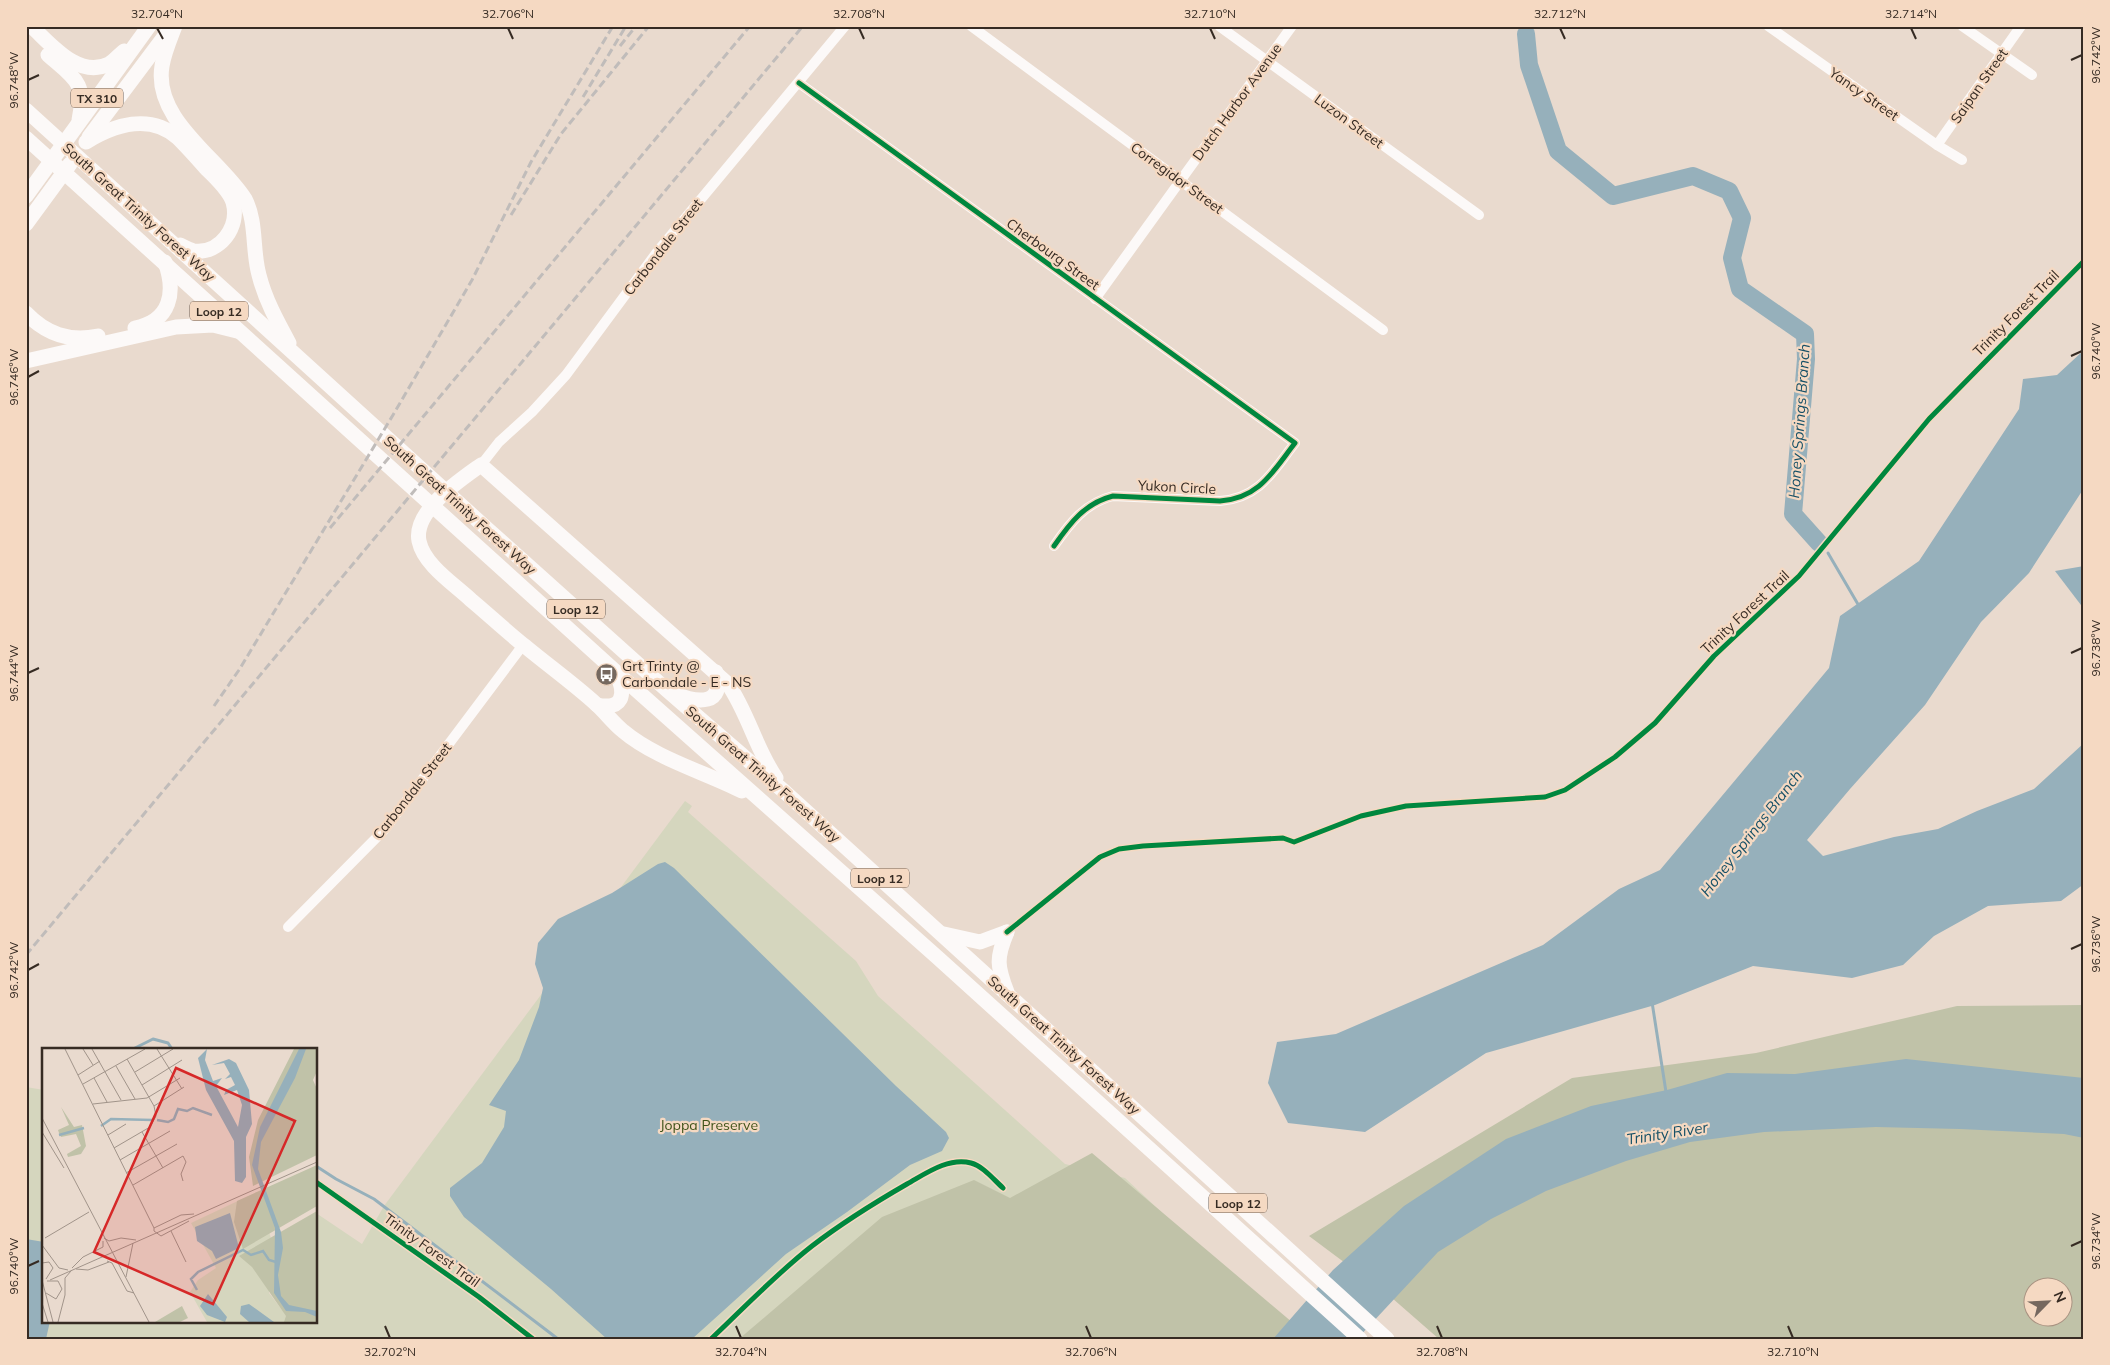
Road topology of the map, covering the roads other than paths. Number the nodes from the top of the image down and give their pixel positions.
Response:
1 (31, 26) edge
2 (174, 26) edge
3 (845, 26) edge
4 (971, 26) edge
5 (1219, 26) edge
6 (1292, 26) edge
7 (1768, 26) edge
8 (1962, 26) edge
9 (2021, 26) edge
10 (145, 32) edge
11 (26, 35) edge
12 (2002, 53) junction
13 (1266, 61) junction
14 (2032, 75) dead end
15 (799, 83) junction
16 (27, 111) edge
17 (78, 124) junction
18 (26, 138) edge
19 (86, 142) junction
20 (1938, 145) junction
21 (55, 159) junction
22 (1962, 160) dead end
23 (26, 177) edge
24 (1180, 180) junction
25 (26, 196) edge
26 (1479, 215) dead end
27 (26, 224) edge
28 (174, 243) junction
29 (165, 262) junction
30 (1095, 299) junction
31 (26, 313) edge
32 (1383, 330) dead end
33 (243, 334) junction
34 (293, 352) junction
35 (26, 361) edge
36 (1294, 442) joint
37 (481, 465) junction
38 (1054, 546) dead end
39 (523, 645) junction
40 (615, 671) junction
41 (716, 672) junction
42 (668, 691) junction
43 (597, 705) junction
44 (786, 793) junction
45 (761, 800) junction
46 (288, 927) dead end
47 (910, 932) junction
48 (942, 933) junction
49 (975, 964) junction
50 (1009, 996) junction
51 (1360, 1339) edge
52 (1387, 1339) edge

1 - 10 main road
2 - 19 main road, TX 310
2 - 34 main road
3 - 15 street, Carbondale Street
4 - 24 street, Corregidor Street
5 - 13 street, Luzon Street
6 - 13 street, Dutch Harbor Avenue
7 - 20 street, Yancy Street
8 - 12 street
9 - 12 street, Saipan Street
10 - 17 main road, TX 310
11 - 17 main road
12 - 14 street
12 - 20 street, Saipan Street
13 - 24 street, Dutch Harbor Avenue
13 - 26 street, Luzon Street
15 - 30 street, Cherbourg Street
15 - 37 street, Carbondale Street
16 - 28 main road, South Great Trinity Forest Way / Loop 12
17 - 21 main road, TX 310
18 - 29 main road, South Great Trinity Forest Way / Loop 12
19 - 27 main road, TX 310
19 - 28 main road
20 - 22 street, Yancy Street
21 - 23 main road
21 - 25 main road, TX 310
24 - 30 street, Dutch Harbor Avenue
24 - 32 street, Corregidor Street
28 - 34 main road, South Great Trinity Forest Way / Loop 12
29 - 31 main road
29 - 33 main road, South Great Trinity Forest Way / Loop 12
30 - 36 street, Cherbourg Street
33 - 35 main road
33 - 40 main road, South Great Trinity Forest Way / Loop 12
34 - 42 main road, South Great Trinity Forest Way / Loop 12
36 - 38 street, Yukon Circle
37 - 39 main road
37 - 41 main road
39 - 43 main road
39 - 46 street, Carbondale Street
40 - 43 main road
40 - 45 main road, South Great Trinity Forest Way / Loop 12
41 - 42 main road
41 - 44 main road
42 - 44 main road, South Great Trinity Forest Way / Loop 12
43 - 45 main road
44 - 48 main road, South Great Trinity Forest Way / Loop 12
45 - 47 main road, South Great Trinity Forest Way / Loop 12
47 - 49 main road
47 - 51 main road, South Great Trinity Forest Way / Loop 12
48 - 49 main road, South Great Trinity Forest Way / Loop 12
48 - 50 main road
49 - 50 main road, South Great Trinity Forest Way / Loop 12
50 - 52 main road, South Great Trinity Forest Way / Loop 12

